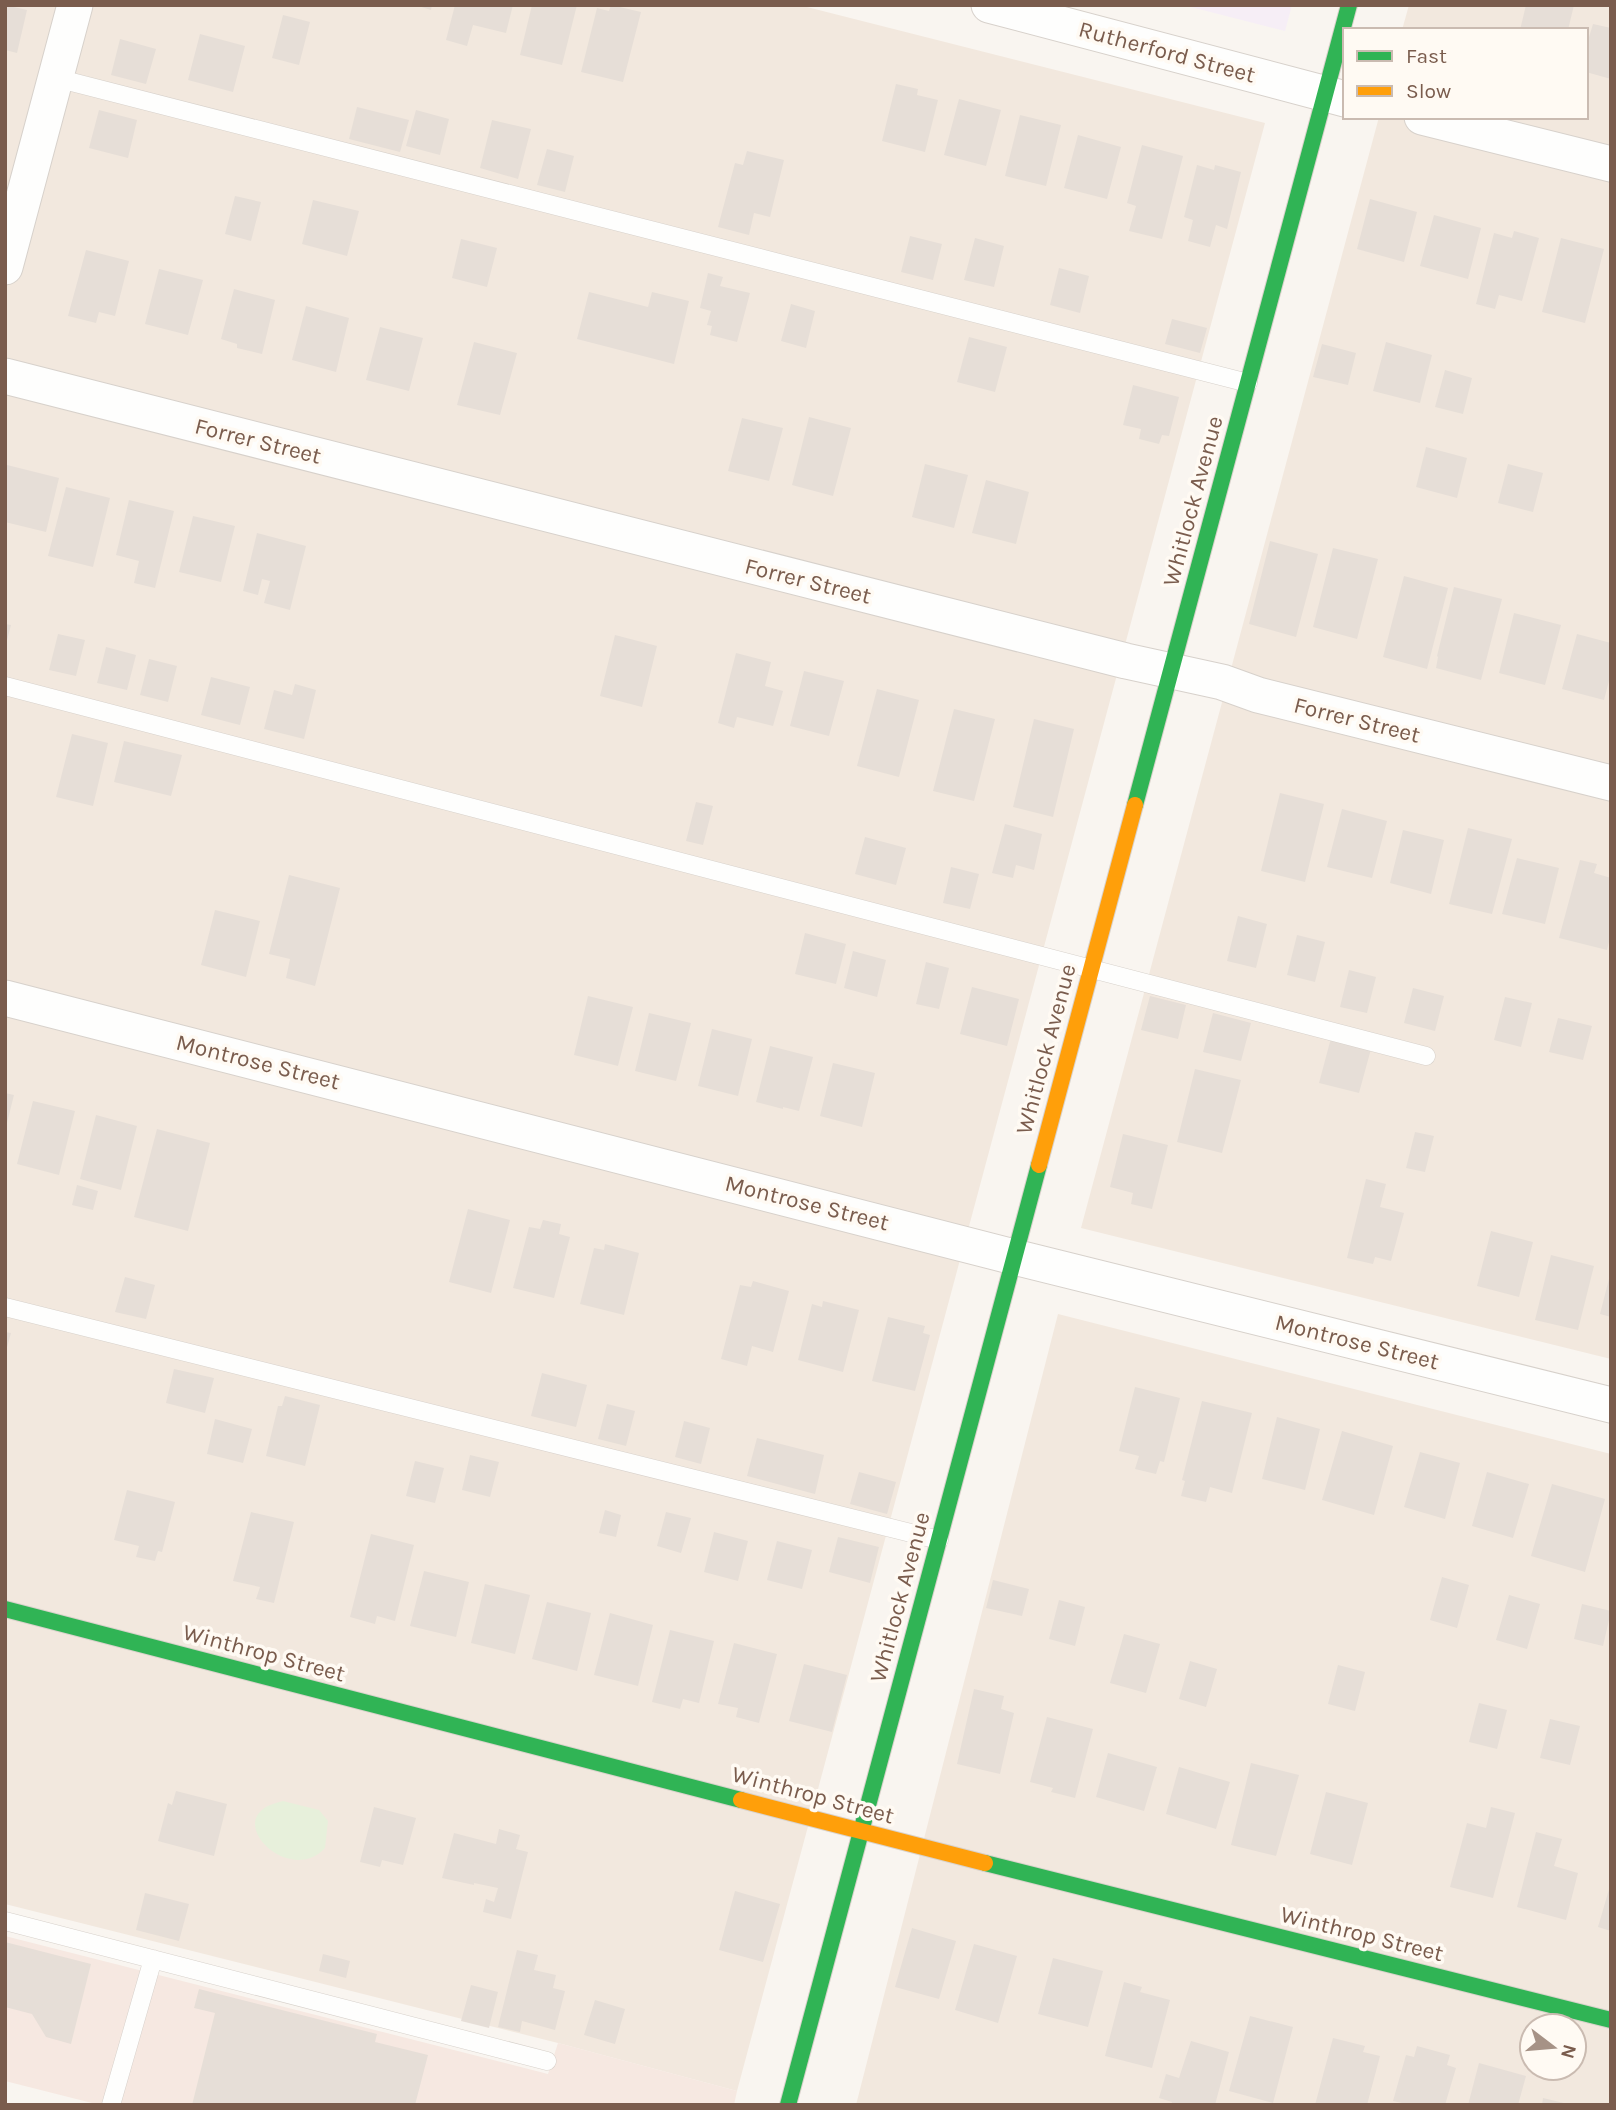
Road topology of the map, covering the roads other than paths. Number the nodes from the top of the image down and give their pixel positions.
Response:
1 (75, 5) edge
2 (989, 5) edge
3 (1349, 5) edge
4 (1345, 28) edge
5 (1343, 44) edge
6 (56, 78) junction
7 (1335, 96) edge
8 (1430, 119) edge
9 (1611, 164) edge
10 (5, 267) edge
11 (5, 376) edge
12 (1248, 383) junction
13 (1171, 671) junction
14 (5, 686) edge
15 (1611, 783) edge
16 (1091, 969) junction
17 (5, 998) edge
18 (1426, 1056) dead end
19 (1014, 1256) junction
20 (5, 1307) edge
21 (1611, 1405) edge
22 (939, 1540) junction
23 (5, 1609) edge
24 (861, 1831) junction
25 (5, 1921) edge
26 (153, 1959) junction
27 (1611, 2020) edge
28 (547, 2061) dead end
29 (111, 2105) edge
30 (788, 2105) edge

1 - 6 street
2 - 7 street, Rutherford Street
3 - 4 street, Whitlock Avenue
5 - 7 street, Whitlock Avenue
6 - 10 street
6 - 12 lane
7 - 12 street, Whitlock Avenue
8 - 9 street
11 - 13 street, Forrer Street
12 - 13 street, Whitlock Avenue
13 - 15 street, Forrer Street
13 - 16 street, Whitlock Avenue
14 - 16 lane
16 - 18 lane
16 - 19 street, Whitlock Avenue
17 - 19 street, Montrose Street
19 - 21 street, Montrose Street
19 - 22 street, Whitlock Avenue
20 - 22 lane
22 - 24 street, Whitlock Avenue
23 - 24 street, Winthrop Street
24 - 27 street, Winthrop Street
24 - 30 street, Whitlock Avenue
25 - 26 lane
26 - 28 lane
26 - 29 lane

